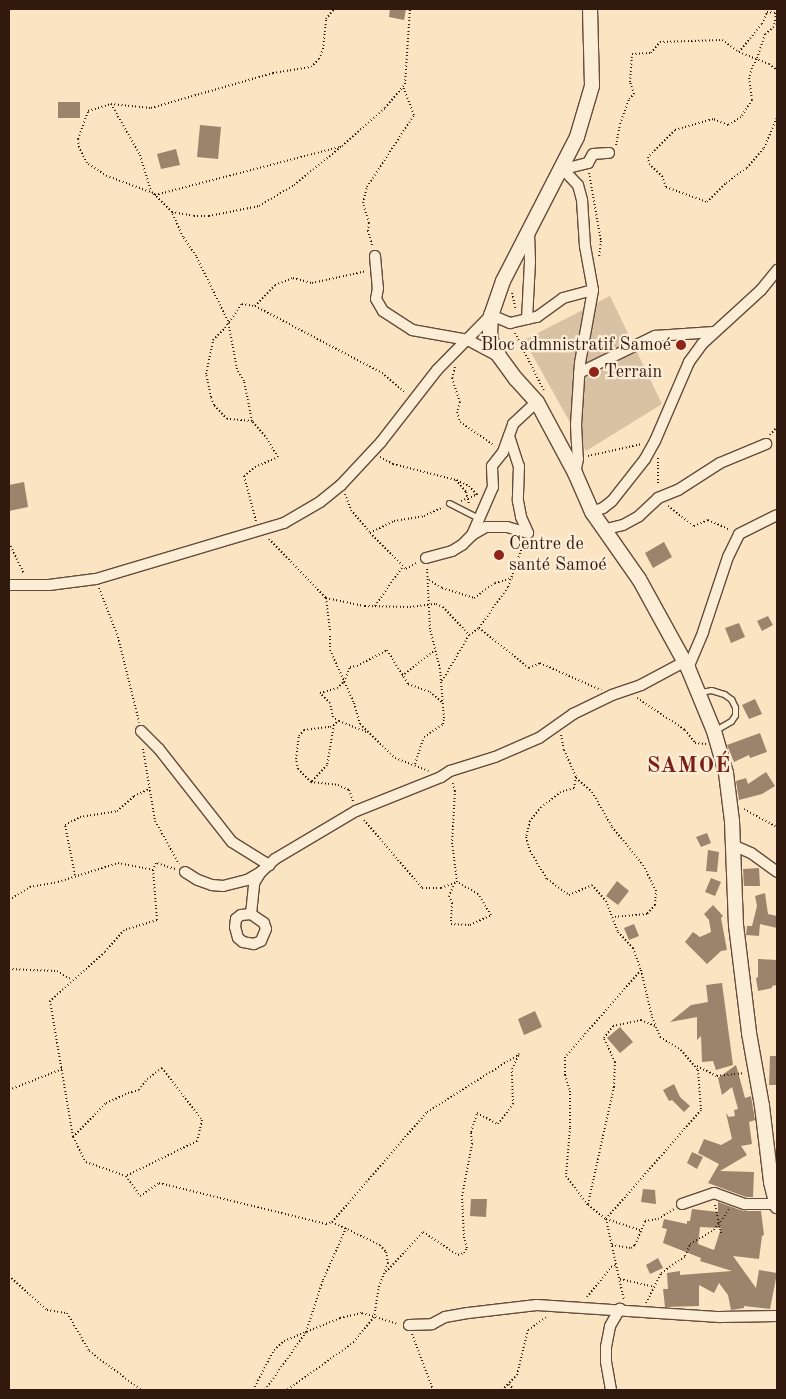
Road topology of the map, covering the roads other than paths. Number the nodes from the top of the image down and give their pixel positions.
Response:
1 (590, 9) edge
2 (609, 152) road end
3 (563, 168) junction
4 (529, 231) junction
5 (375, 256) road end
6 (777, 270) edge
7 (593, 290) junction
8 (491, 315) junction
9 (524, 320) junction
10 (714, 332) junction
11 (468, 340) junction
12 (499, 356) junction
13 (579, 373) junction
14 (541, 398) junction
15 (509, 436) junction
16 (766, 444) dead end
17 (575, 473) junction
18 (449, 503) road end
19 (592, 512) junction
20 (777, 515) edge
21 (475, 516) junction
22 (606, 530) junction
23 (472, 535) junction
24 (426, 558) road end
25 (9, 585) edge
26 (686, 665) junction
27 (699, 692) junction
28 (141, 730) dead end
29 (714, 731) junction
30 (734, 846) junction
31 (265, 868) junction
32 (184, 872) road end
33 (777, 872) edge
34 (251, 914) dead end
35 (682, 1204) road end
36 (777, 1205) edge
37 (623, 1309) junction
38 (777, 1316) edge
39 (409, 1326) road end
40 (611, 1390) edge

1 - 3 main road
2 - 3 street
3 - 4 main road
3 - 7 street
4 - 8 main road
4 - 9 street
5 - 11 street
6 - 10 street
7 - 9 street
7 - 13 street
8 - 9 street
8 - 11 street
8 - 12 main road
10 - 13 street
10 - 19 street
11 - 12 street
11 - 25 street
12 - 14 main road
13 - 17 street
14 - 15 street
14 - 17 main road
15 - 21 street
15 - 23 street
16 - 22 street
17 - 19 main road
18 - 21 lane
19 - 22 main road
20 - 26 street
21 - 23 street
22 - 26 main road
23 - 24 street
26 - 27 main road
26 - 31 street
27 - 29 main road
27 - 29 lane
28 - 31 street
29 - 30 main road
30 - 33 street
30 - 36 main road
31 - 32 street
31 - 34 street
35 - 36 street
37 - 38 street
37 - 39 street
37 - 40 street

